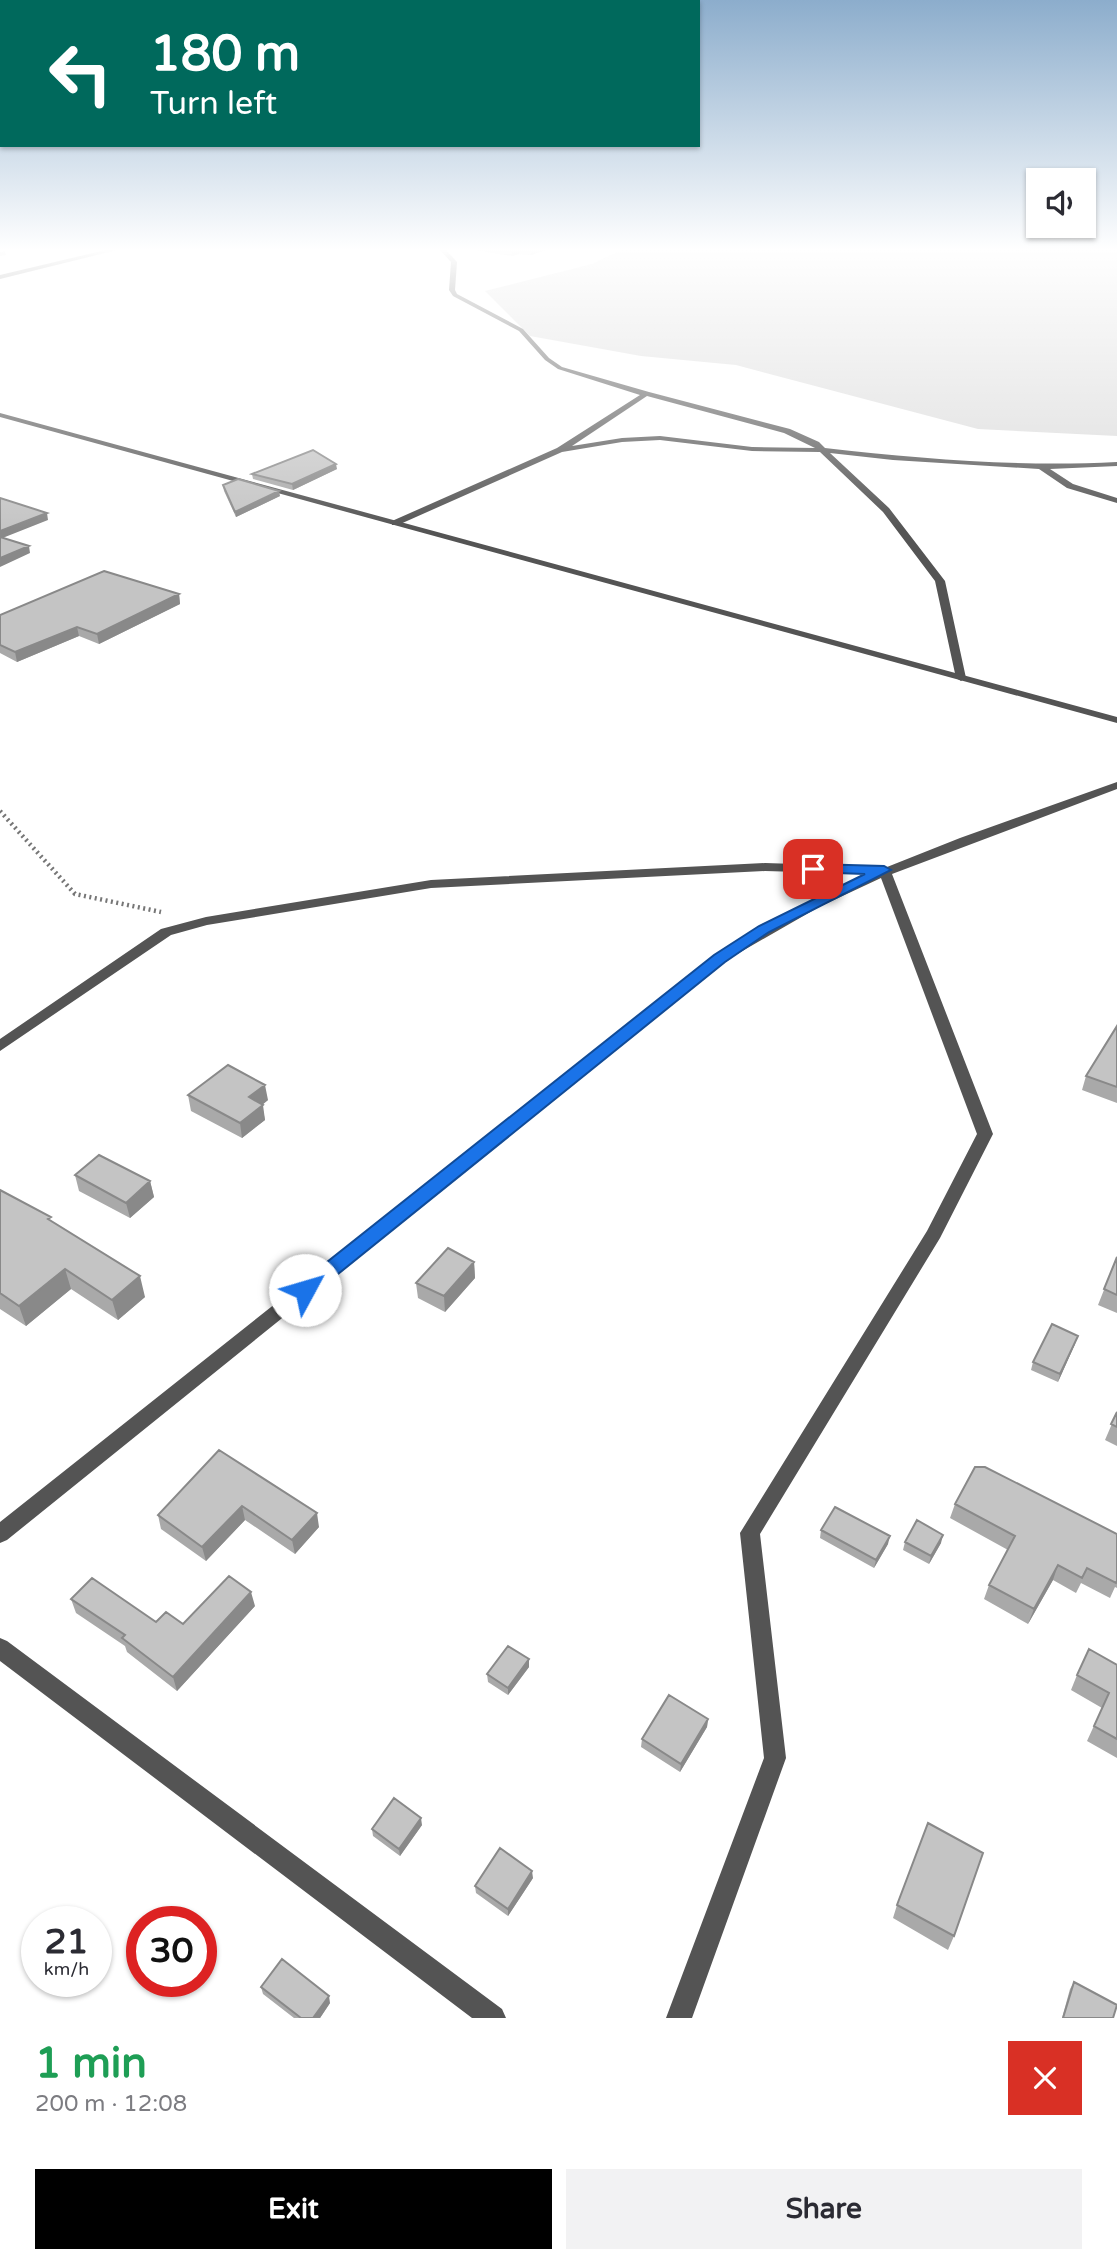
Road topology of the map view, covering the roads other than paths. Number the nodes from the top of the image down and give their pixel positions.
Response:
1 (533, 342) edge
2 (646, 394) junction
3 (0, 415) edge
4 (560, 450) junction
5 (823, 450) junction
6 (1117, 464) edge
7 (1042, 467) junction
8 (1117, 501) edge
9 (395, 523) junction
10 (961, 678) junction
11 (1117, 720) edge
12 (1117, 785) edge
13 (884, 870) junction
14 (0, 1045) edge
15 (0, 1534) edge
16 (0, 1648) edge
17 (493, 2018) edge
18 (679, 2018) edge

1 - 2 street
2 - 4 street
2 - 5 street
3 - 9 street
4 - 5 street
4 - 9 street
5 - 7 street
5 - 10 street
6 - 7 street
7 - 8 street
9 - 10 street
10 - 11 street
12 - 13 street
13 - 14 street
13 - 15 street
13 - 18 street
16 - 17 street

